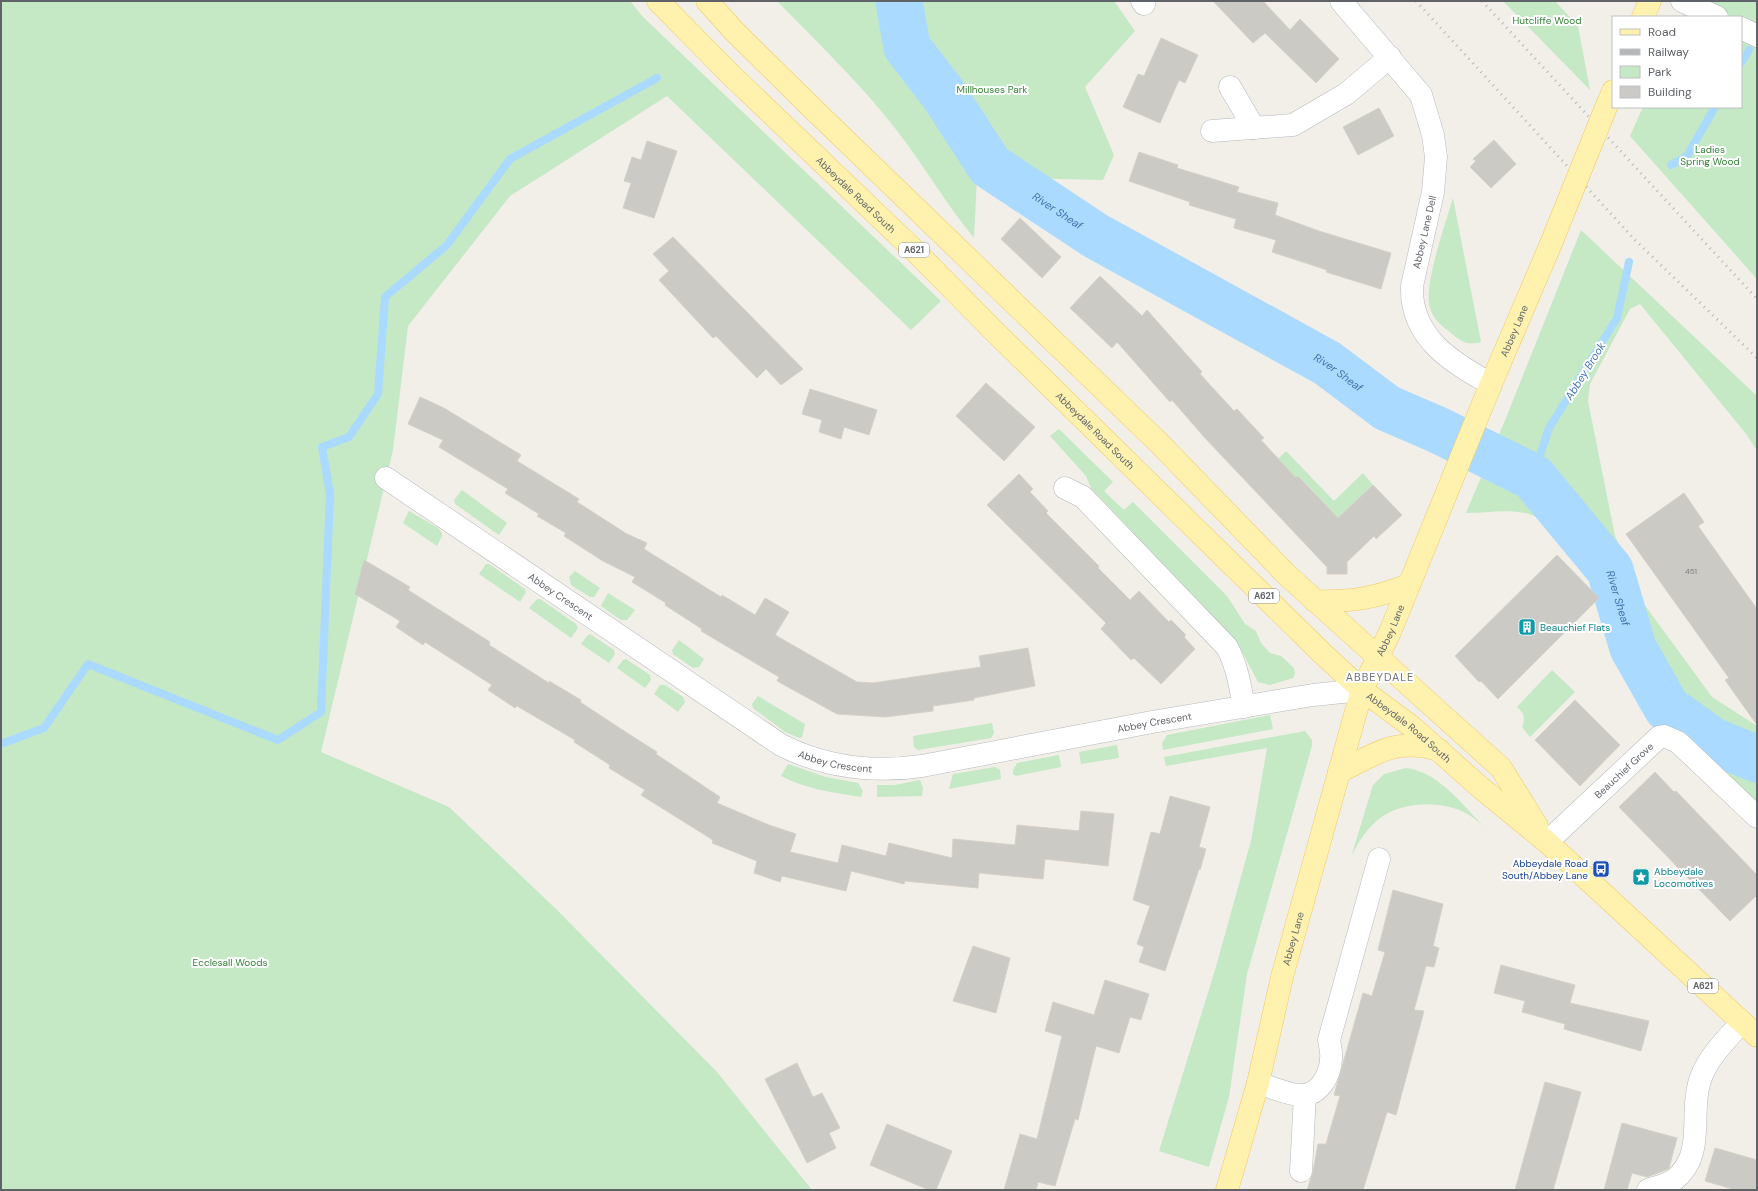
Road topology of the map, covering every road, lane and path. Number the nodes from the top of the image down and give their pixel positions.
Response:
1 (658, 1) edge
2 (707, 1) edge
3 (1341, 1) edge
4 (1650, 1) edge
5 (1682, 1) edge
6 (1644, 16) edge
7 (1715, 16) edge
8 (1742, 28) edge
9 (1757, 36) edge
10 (1390, 57) junction
11 (1230, 87) dead end
12 (1610, 98) edge
13 (1254, 128) junction
14 (1212, 131) dead end
15 (1491, 384) junction
16 (386, 478) dead end
17 (1065, 488) dead end
18 (1409, 585) junction
19 (1315, 601) junction
20 (1378, 657) junction
21 (1362, 690) junction
22 (1244, 707) junction
23 (1440, 750) junction
24 (1339, 772) junction
25 (1757, 817) edge
26 (1547, 842) junction
27 (1379, 859) dead end
28 (1749, 1029) edge
29 (1258, 1083) junction
30 (1305, 1095) junction
31 (1302, 1171) dead end
32 (1227, 1190) edge
33 (1648, 1190) edge

1 - 21 main road, Abbeydale Road South / A621
2 - 19 main road, Abbeydale Road South / A621
3 - 10 street, Abbey Lane Dell
4 - 6 main road
5 - 7 street
8 - 9 street
10 - 13 street
10 - 15 street, Abbey Lane Dell
11 - 13 street
12 - 15 main road, Abbey Lane, bridge
13 - 14 street
15 - 18 main road, Abbey Lane
16 - 22 street, Abbey Crescent
17 - 22 street
18 - 19 main road
18 - 20 main road, Abbey Lane
19 - 20 main road, Abbeydale Road South / A621
20 - 21 main road, Abbey Lane
20 - 26 main road, Abbeydale Road South / A621
21 - 22 street, Abbey Crescent
21 - 23 main road, Abbeydale Road South / A621
21 - 24 main road, Abbey Lane
23 - 24 main road
23 - 26 main road, Abbeydale Road South / A621
24 - 29 main road, Abbey Lane
25 - 26 street, Beauchief Grove
26 - 28 main road, Abbeydale Road South / A621
27 - 30 street
28 - 33 street
29 - 30 street
29 - 32 main road, Abbey Lane
30 - 31 street

